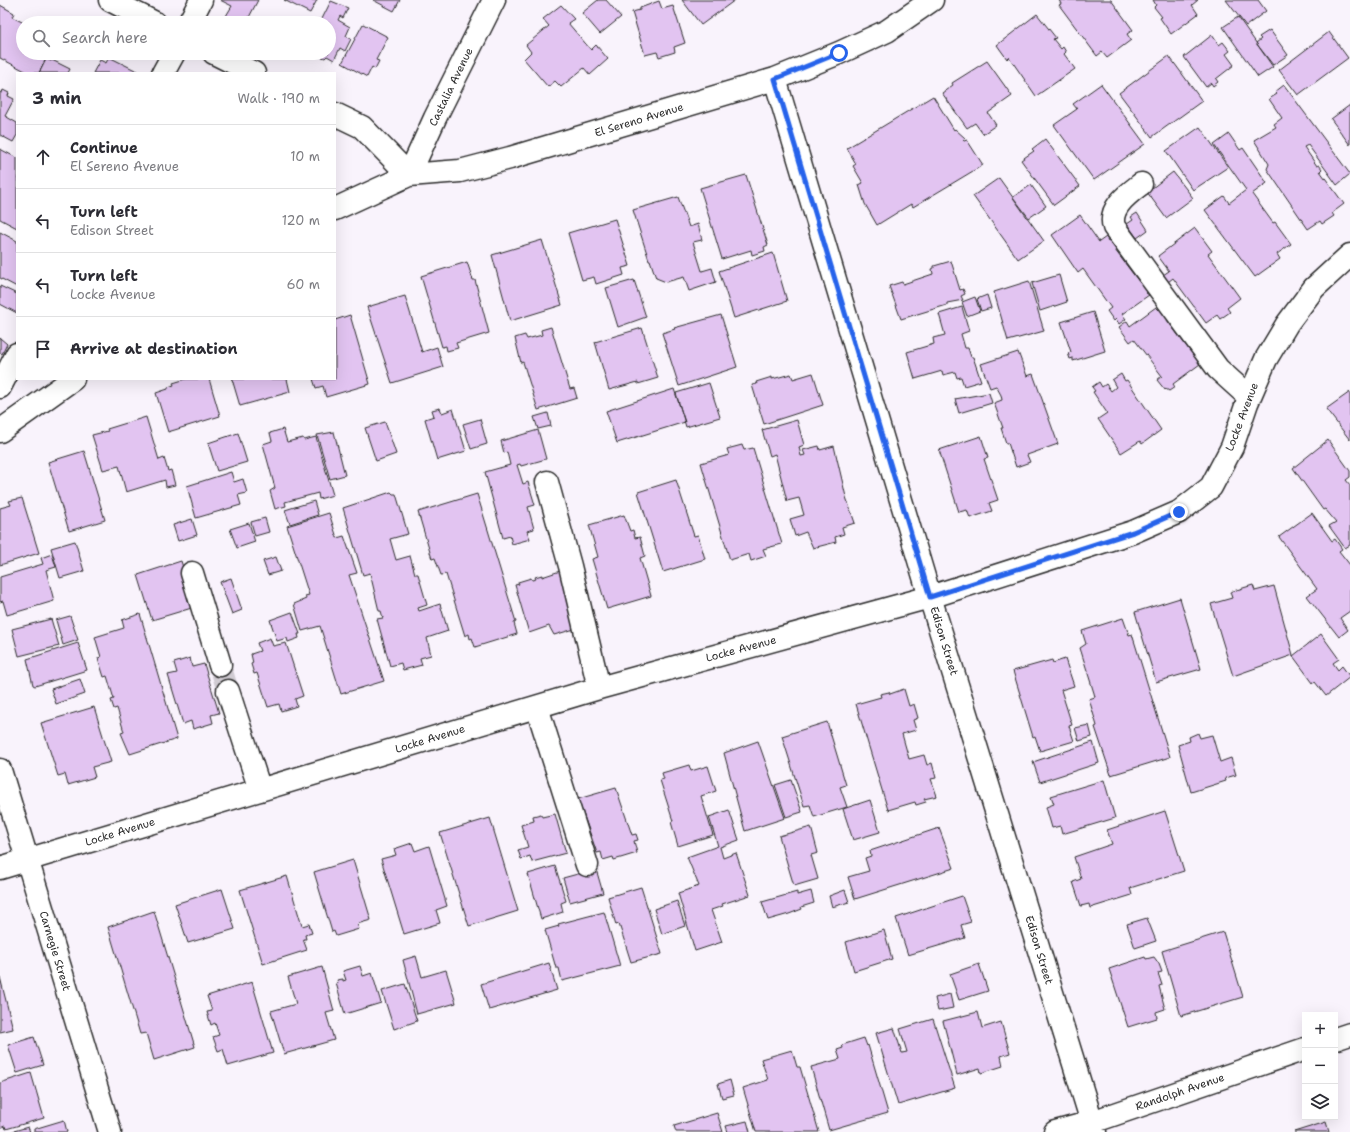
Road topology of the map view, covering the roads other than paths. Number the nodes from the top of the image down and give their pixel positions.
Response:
1 (110, 0) edge
2 (201, 0) edge
3 (494, 0) edge
4 (932, 0) edge
5 (141, 16) edge
6 (193, 16) edge
7 (170, 60) edge
8 (228, 60) edge
9 (164, 72) edge
10 (252, 72) edge
11 (775, 79) junction
12 (336, 114) edge
13 (409, 175) junction
14 (1141, 184) dead end
15 (336, 209) edge
16 (1350, 255) edge
17 (16, 356) edge
18 (72, 380) edge
19 (0, 387) edge
20 (1249, 397) junction
21 (0, 431) edge
22 (547, 482) dead end
23 (192, 574) dead end
24 (930, 597) junction
25 (220, 665) tunnel mouth
26 (599, 688) junction
27 (228, 691) tunnel mouth
28 (537, 707) junction
29 (0, 770) edge
30 (260, 790) junction
31 (28, 860) junction
32 (587, 865) dead end
33 (0, 868) edge
34 (1350, 1034) edge
35 (1338, 1038) edge
36 (1302, 1050) edge
37 (1094, 1127) edge
38 (110, 1132) edge
39 (1055, 1132) edge

1 - 5 street
2 - 6 street
3 - 13 street, Castalia Avenue
4 - 11 street, El Sereno Avenue
7 - 9 street
8 - 10 street
11 - 13 street, El Sereno Avenue
11 - 24 street, Edison Street
12 - 13 street
13 - 15 street, El Sereno Avenue
14 - 20 street
16 - 20 street, Locke Avenue
17 - 19 street
18 - 21 street
20 - 24 street, Locke Avenue
22 - 26 street
23 - 25 street
24 - 26 street, Locke Avenue
24 - 37 street, Edison Street
26 - 28 street, Locke Avenue
27 - 30 street
28 - 30 street, Locke Avenue
28 - 32 street
29 - 31 street, Carnegie Street
30 - 31 street, Locke Avenue
31 - 33 street, Locke Avenue
31 - 38 street, Carnegie Street
34 - 35 street
36 - 37 street, Randolph Avenue
37 - 39 street, Randolph Avenue

